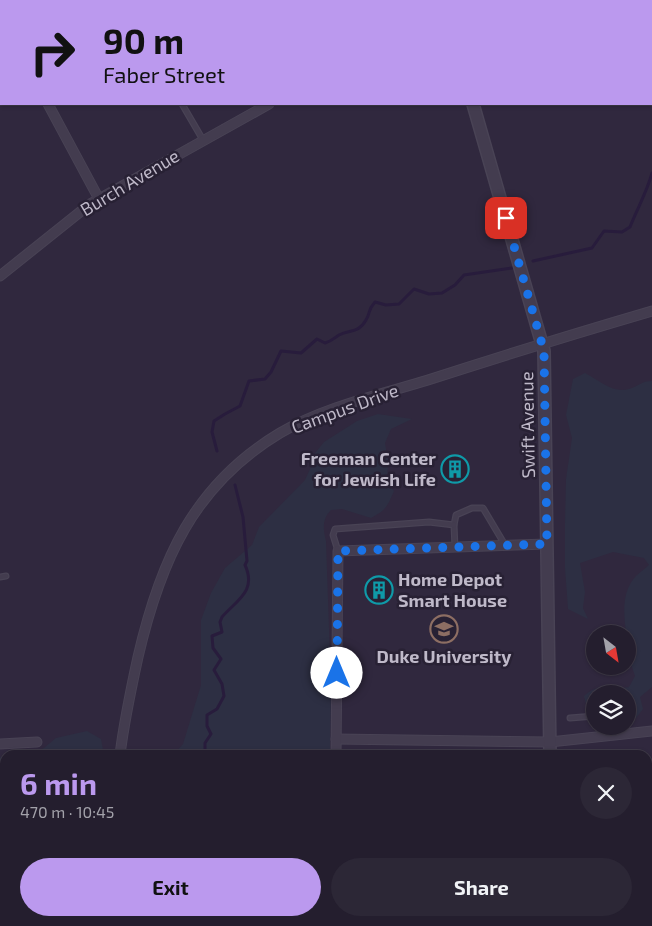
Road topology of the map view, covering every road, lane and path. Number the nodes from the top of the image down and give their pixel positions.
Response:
1 (49, 105) edge
2 (183, 105) edge
3 (267, 105) edge
4 (473, 105) edge
5 (203, 140) junction
6 (99, 199) junction
7 (0, 276) edge
8 (652, 311) edge
9 (543, 344) junction
10 (454, 525) junction
11 (547, 544) junction
12 (506, 546) junction
13 (455, 548) junction
14 (338, 551) junction
15 (6, 576) dead end
16 (0, 577) edge
17 (586, 717) edge
18 (570, 718) dead end
19 (636, 731) edge
20 (652, 731) edge
21 (589, 735) edge
22 (336, 738) junction
23 (37, 742) dead end
24 (550, 742) junction
25 (0, 744) edge
26 (121, 750) edge
27 (336, 750) edge
28 (550, 750) edge

1 - 6 street
2 - 5 lane
3 - 5 street, Burch Avenue
4 - 9 street, Swift Avenue
5 - 6 street, Burch Avenue
6 - 7 street, Burch Avenue
8 - 9 street, Campus Drive
9 - 11 street, Swift Avenue
9 - 26 street, Campus Drive
10 - 12 lane
10 - 13 lane
10 - 14 lane
11 - 12 street
11 - 24 street, Swift Avenue
12 - 13 street
13 - 14 street
14 - 22 street
15 - 16 lane
17 - 18 lane
19 - 20 street
21 - 24 street
22 - 24 street
22 - 27 street
23 - 25 street
24 - 28 street, Swift Avenue

